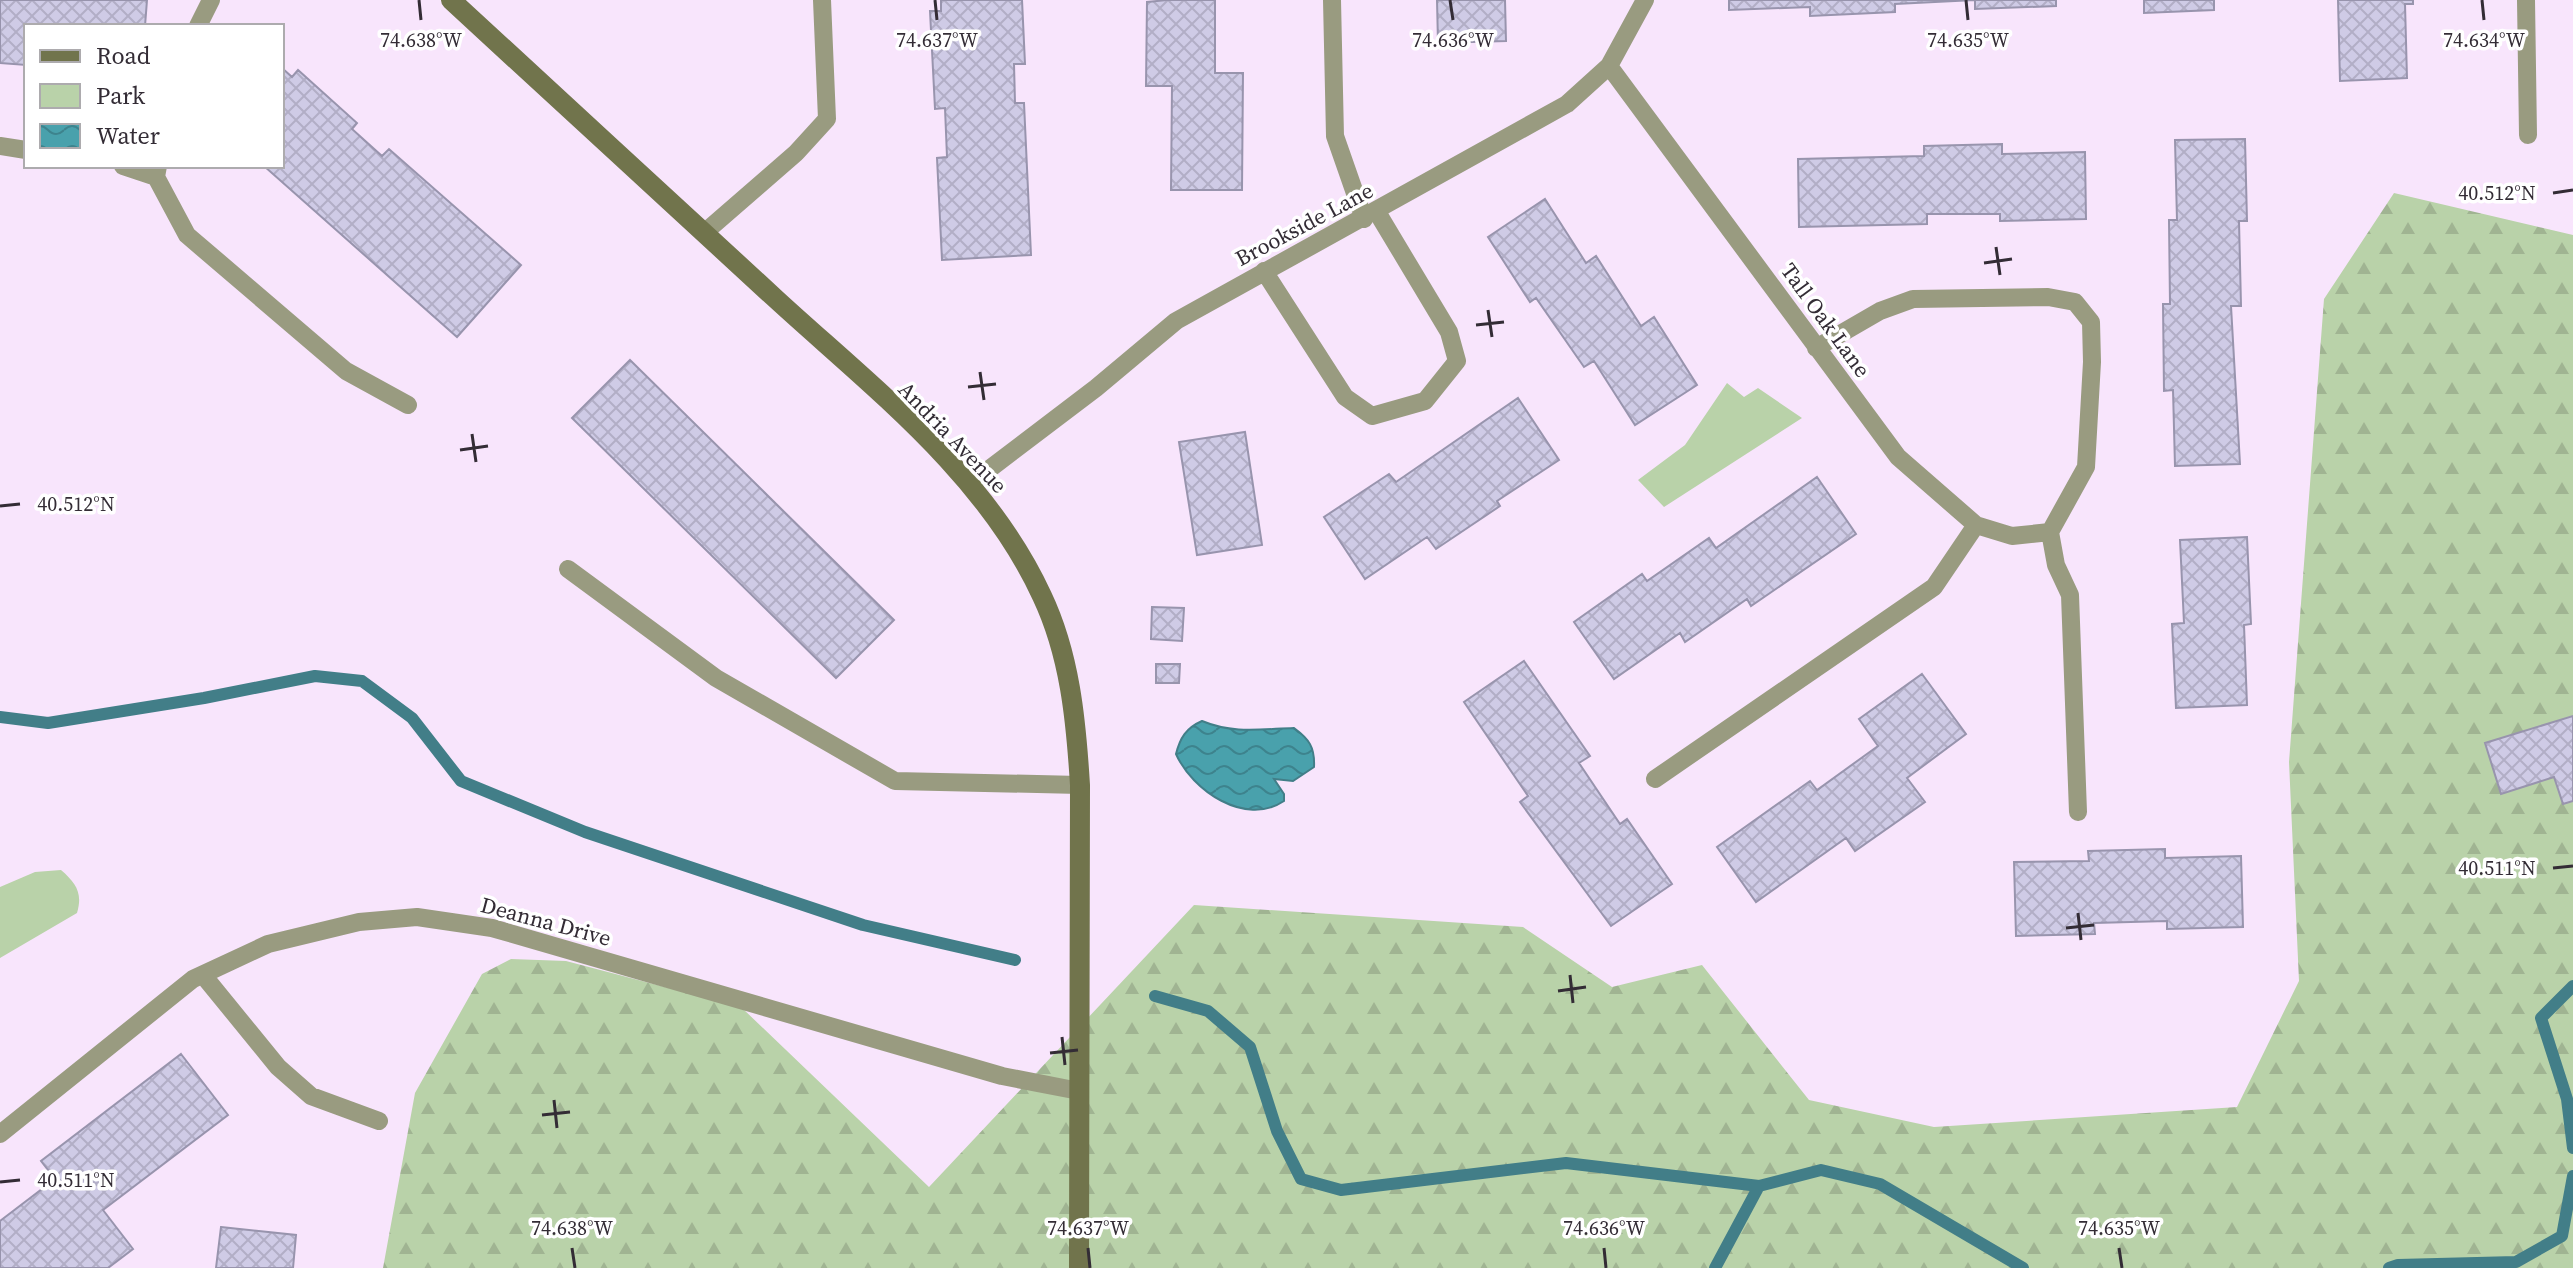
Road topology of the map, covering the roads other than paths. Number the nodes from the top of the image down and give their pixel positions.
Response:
1 (211, 0) edge
2 (451, 0) edge
3 (822, 0) edge
4 (1332, 0) edge
5 (1645, 0) edge
6 (2526, 0) edge
7 (199, 24) edge
8 (1609, 66) junction
9 (2528, 135) dead end
10 (0, 146) edge
11 (24, 150) edge
12 (134, 168) edge
13 (157, 172) edge
14 (1370, 215) junction
15 (704, 233) junction
16 (1264, 271) junction
17 (1816, 348) junction
18 (408, 405) dead end
19 (971, 483) junction
20 (1976, 525) junction
21 (2050, 532) junction
22 (568, 569) dead end
23 (1655, 779) dead end
24 (1080, 785) junction
25 (2078, 812) dead end
26 (203, 975) junction
27 (1079, 1091) junction
28 (379, 1121) dead end
29 (0, 1134) edge
30 (1079, 1268) edge

1 - 7 lane
2 - 15 street, Andria Avenue
3 - 15 lane
4 - 14 lane
5 - 8 lane, Brookside Lane
6 - 9 lane
8 - 14 lane, Brookside Lane
8 - 17 lane, Tall Oak Lane
10 - 11 lane
12 - 13 lane
13 - 18 lane
14 - 16 lane, Brookside Lane
14 - 16 lane
15 - 19 street, Andria Avenue
16 - 19 lane, Brookside Lane
17 - 20 lane, Tall Oak Lane
17 - 21 lane
19 - 24 street, Andria Avenue
20 - 21 lane, Tall Oak Lane
20 - 23 lane
21 - 25 lane
22 - 24 lane
24 - 27 street, Andria Avenue
26 - 27 lane, Deanna Drive
26 - 28 lane
26 - 29 lane, Deanna Drive
27 - 30 street, Andria Avenue

